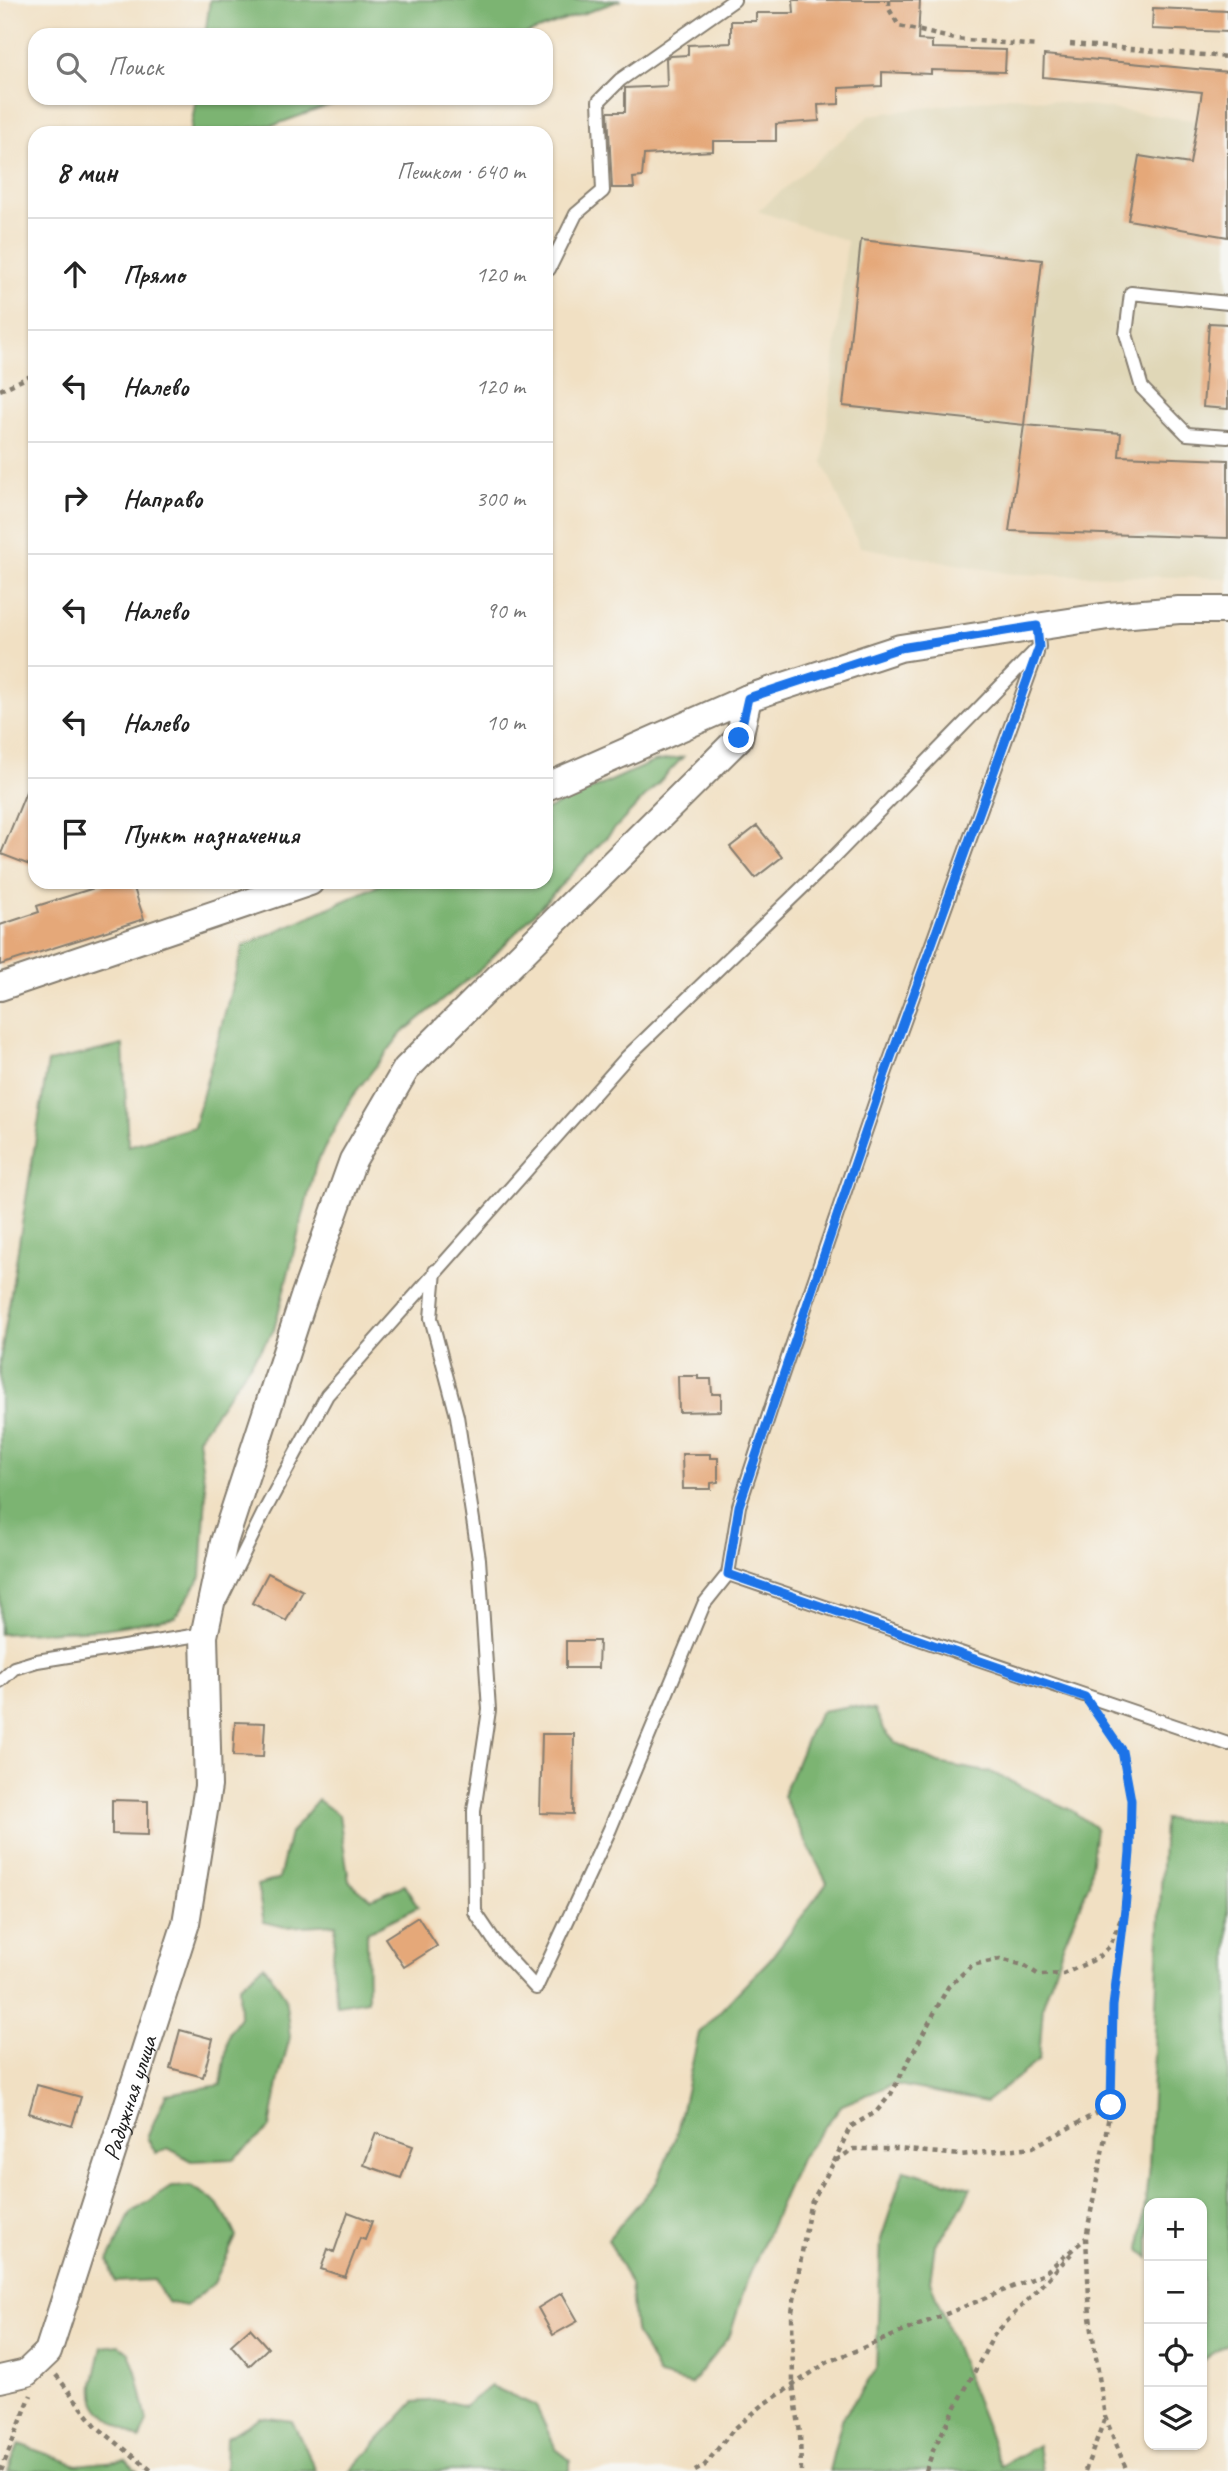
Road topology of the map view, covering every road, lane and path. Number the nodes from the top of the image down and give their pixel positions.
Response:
1 (734, 0) edge
2 (889, 0) edge
3 (1070, 44) dead end
4 (1038, 46) dead end
5 (1228, 57) edge
6 (553, 261) edge
7 (1228, 303) edge
8 (28, 377) edge
9 (0, 390) edge
10 (1228, 438) edge
11 (1228, 611) edge
12 (1038, 637) junction
13 (748, 698) junction
14 (553, 784) edge
15 (289, 889) edge
16 (0, 987) edge
17 (435, 1270) junction
18 (728, 1574) junction
19 (204, 1636) junction
20 (0, 1681) edge
21 (1085, 1697) junction
22 (1228, 1744) edge
23 (1125, 1909) junction
24 (1111, 2105) junction
25 (834, 2162) junction
26 (1086, 2238) junction
27 (47, 2352) junction
28 (0, 2379) edge
29 (793, 2384) junction
30 (33, 2388) dead end
31 (1105, 2417) junction
32 (1, 2471) edge
33 (152, 2471) edge
34 (695, 2471) edge
35 (801, 2471) edge
36 (926, 2471) edge
37 (1085, 2471) edge
38 (1127, 2471) edge

1 - 6 lane
2 - 4 path
3 - 5 path
7 - 10 lane
8 - 9 path
11 - 12 street
12 - 13 street
12 - 17 lane
12 - 18 lane
13 - 14 street
13 - 19 street, Радужная улица
15 - 16 street
17 - 18 lane
17 - 19 lane
18 - 21 lane
19 - 20 lane
19 - 27 street, Радужная улица
21 - 22 lane
21 - 23 path
23 - 24 path
23 - 25 path
24 - 25 path
24 - 26 path
25 - 29 path
26 - 29 path
26 - 31 path
26 - 36 path
27 - 28 street
27 - 33 path
29 - 34 path
29 - 35 path
30 - 32 path
31 - 37 path
31 - 38 path

